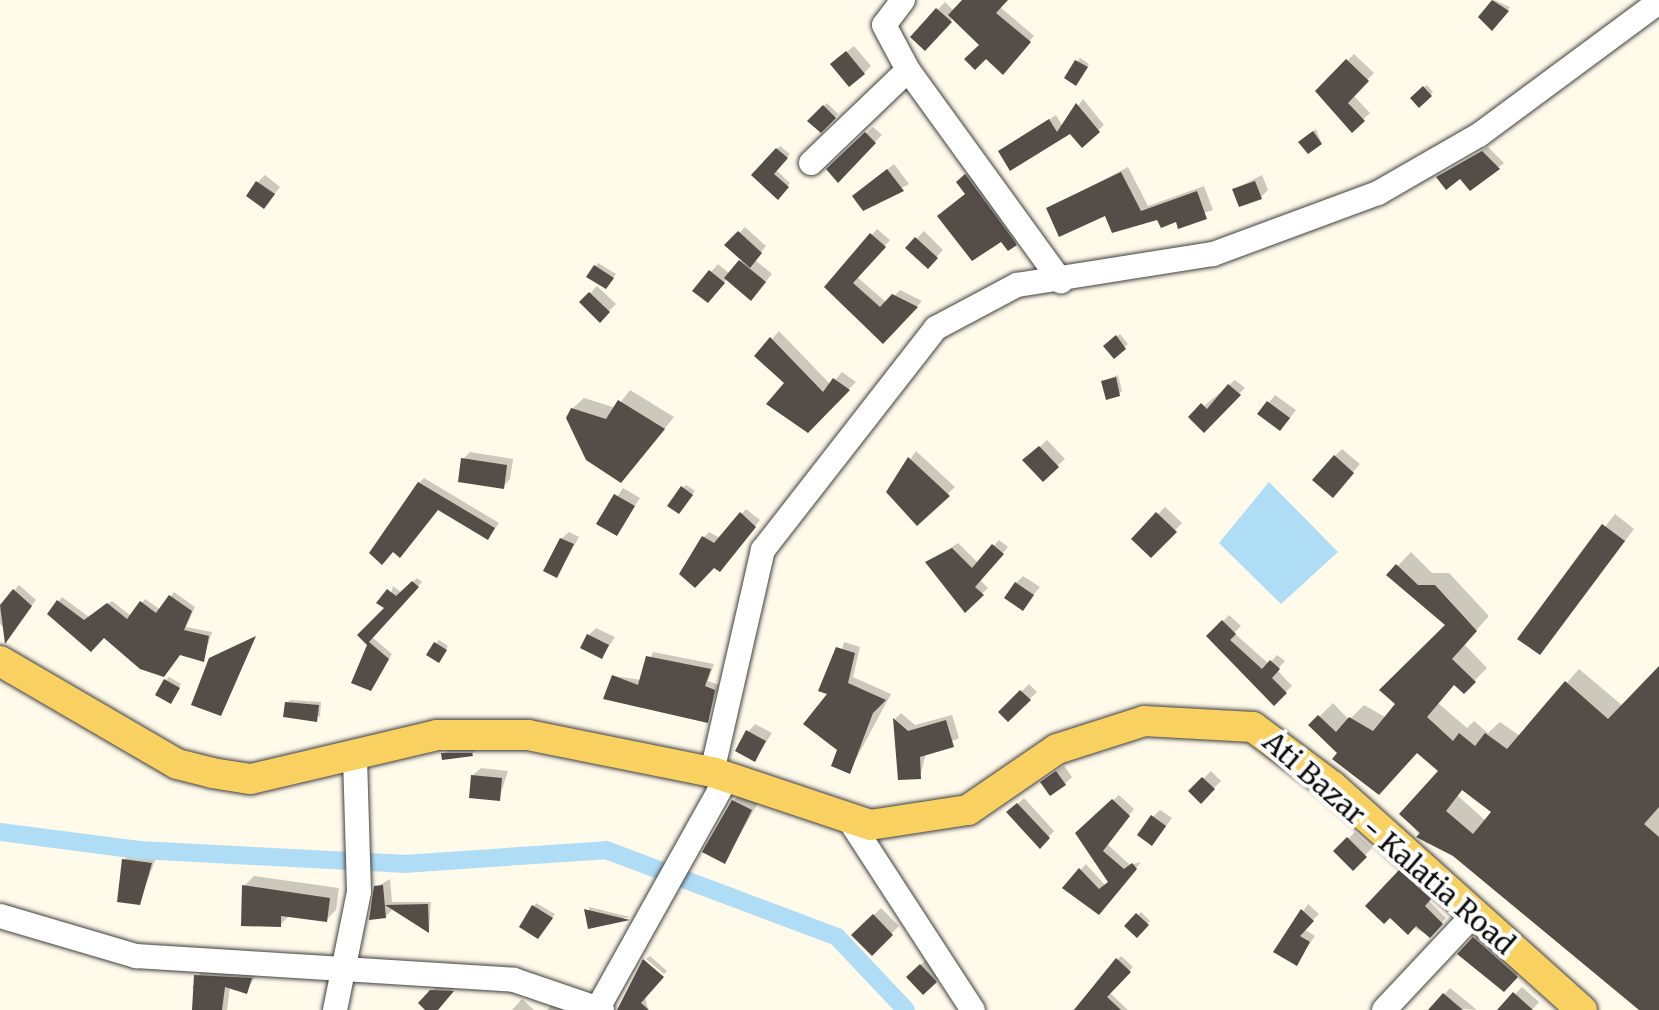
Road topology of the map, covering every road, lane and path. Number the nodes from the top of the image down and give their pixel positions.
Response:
1 (903, 0) edge
2 (1659, 2) edge
3 (908, 70) junction
4 (811, 163) dead end
5 (1061, 281) junction
6 (0, 661) edge
7 (355, 760) junction
8 (720, 774) junction
9 (852, 824) junction
10 (1474, 914) junction
11 (0, 916) edge
12 (343, 971) junction
13 (600, 1009) edge
14 (335, 1010) edge
15 (973, 1010) edge
16 (1384, 1010) edge
17 (1582, 1010) edge

1 - 3 street
2 - 5 street
3 - 4 street
3 - 5 street
5 - 8 street
6 - 7 main road, Ati Bazar - Kalatia Road
7 - 8 main road, Ati Bazar - Kalatia Road
7 - 12 street
8 - 9 main road, Ati Bazar - Kalatia Road
8 - 13 street
9 - 10 main road, Ati Bazar - Kalatia Road
9 - 15 street
10 - 16 street
10 - 17 main road, Ati Bazar - Kalatia Road
11 - 12 street
12 - 13 street
12 - 14 street

